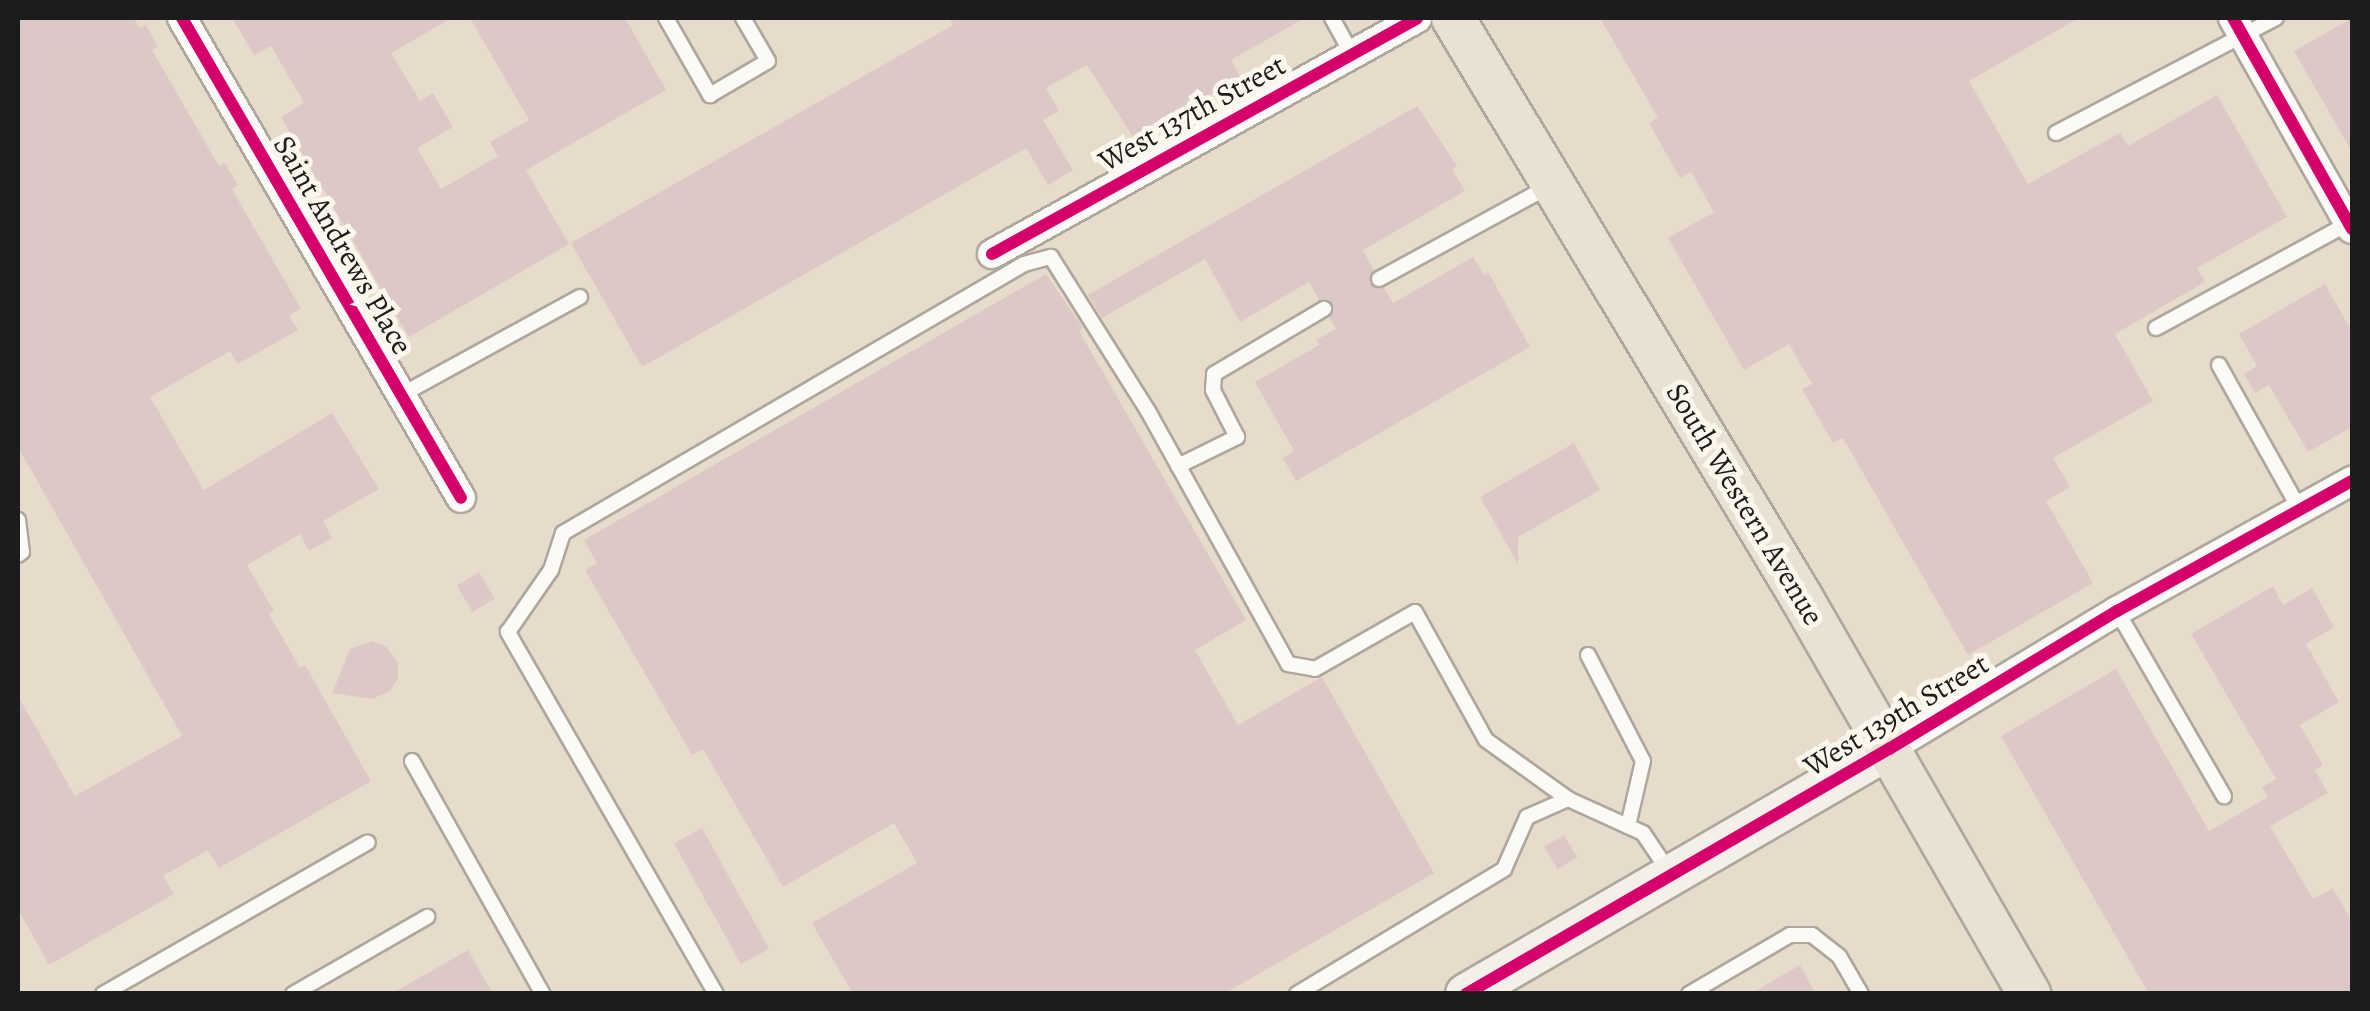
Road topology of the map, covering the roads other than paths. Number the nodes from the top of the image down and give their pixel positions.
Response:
1 (182, 18) edge
2 (666, 18) edge
3 (744, 18) edge
4 (1332, 18) edge
5 (1417, 18) edge
6 (1454, 18) edge
7 (2276, 18) edge
8 (2238, 27) edge
9 (1351, 52) junction
10 (2056, 134) dead end
11 (1554, 184) junction
12 (2351, 226) edge
13 (992, 254) dead end
14 (1379, 279) dead end
15 (580, 297) dead end
16 (1324, 309) dead end
17 (2156, 328) dead end
18 (2219, 365) dead end
19 (401, 395) junction
20 (1178, 466) junction
21 (2352, 481) edge
22 (461, 498) dead end
23 (2300, 510) junction
24 (18, 520) edge
25 (18, 555) edge
26 (2117, 611) junction
27 (1588, 655) dead end
28 (1889, 750) junction
29 (412, 761) dead end
30 (2224, 796) dead end
31 (1568, 799) junction
32 (1628, 826) junction
33 (368, 842) dead end
34 (1671, 875) junction
35 (427, 918) dead end
36 (103, 994) edge
37 (293, 994) edge
38 (543, 994) edge
39 (716, 994) edge
40 (1297, 994) edge
41 (1466, 994) edge
42 (1690, 994) edge
43 (1862, 994) edge
44 (2029, 994) edge

1 - 19 street, Saint Andrews Place
2 - 3 lane
4 - 9 lane
5 - 9 street, West 137th Street
6 - 11 main road, South Western Avenue
7 - 8 lane
8 - 10 lane
8 - 12 street
9 - 13 street, West 137th Street
11 - 14 lane
11 - 28 main road, South Western Avenue
12 - 17 lane
15 - 19 lane
16 - 20 lane
18 - 23 lane
19 - 22 street, Saint Andrews Place
20 - 31 lane
20 - 39 lane
21 - 23 street, West 139th Street
23 - 26 street, West 139th Street
24 - 25 lane
26 - 28 street, West 139th Street
26 - 30 lane
27 - 32 lane
28 - 34 street, West 139th Street
28 - 44 main road, South Western Avenue
29 - 38 lane
31 - 32 lane
31 - 40 lane
32 - 34 lane
33 - 36 lane
34 - 41 street, West 139th Street
35 - 37 lane
42 - 43 lane

